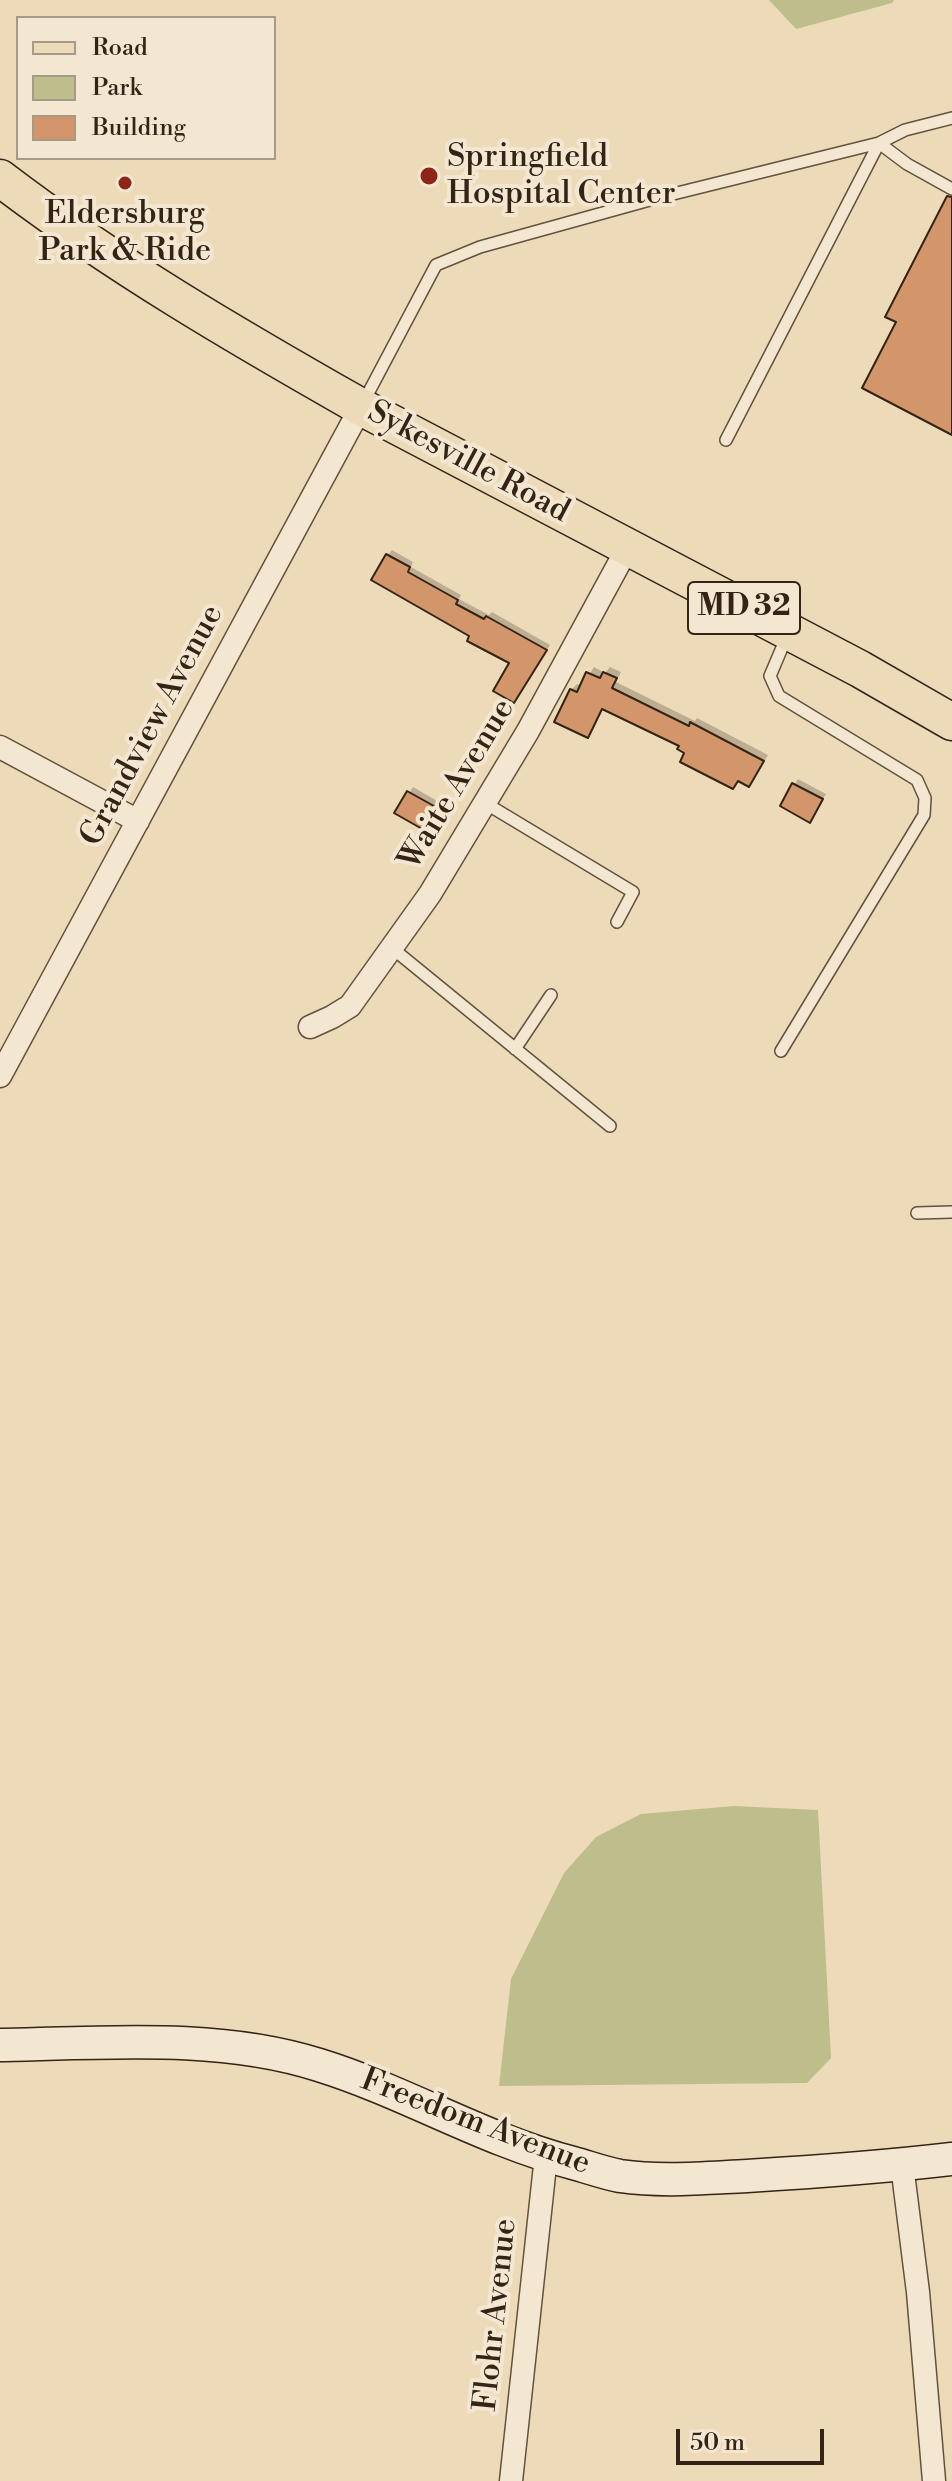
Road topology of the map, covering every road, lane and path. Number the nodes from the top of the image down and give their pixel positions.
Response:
1 (952, 118) edge
2 (879, 143) junction
3 (0, 178) edge
4 (952, 189) edge
5 (361, 407) junction
6 (726, 440) dead end
7 (628, 547) junction
8 (789, 632) junction
9 (952, 722) edge
10 (0, 747) edge
11 (485, 803) junction
12 (138, 821) junction
13 (617, 922) dead end
14 (392, 948) junction
15 (551, 995) dead end
16 (310, 1027) dead end
17 (515, 1049) junction
18 (781, 1051) dead end
19 (0, 1076) edge
20 (610, 1126) dead end
21 (952, 1212) edge
22 (917, 1213) dead end
23 (0, 2045) edge
24 (546, 2156) junction
25 (952, 2159) edge
26 (902, 2165) junction
27 (511, 2481) edge
28 (934, 2481) edge

1 - 2 lane
2 - 4 lane
2 - 5 lane
2 - 6 lane
3 - 5 main road, Sykesville Road / MD 32
5 - 7 main road, Sykesville Road / MD 32
5 - 12 street, Grandview Avenue
7 - 8 main road, Sykesville Road / MD 32
7 - 11 street, Waite Avenue
8 - 9 main road, Sykesville Road / MD 32
8 - 18 lane
10 - 12 street
11 - 13 lane
11 - 14 street, Waite Avenue
12 - 19 street, Grandview Avenue
14 - 16 street, Waite Avenue
14 - 17 lane
15 - 17 lane
17 - 20 lane
21 - 22 lane
23 - 24 street, Freedom Avenue
24 - 26 street, Freedom Avenue
24 - 27 street, Flohr Avenue
25 - 26 street, Freedom Avenue
26 - 28 street

